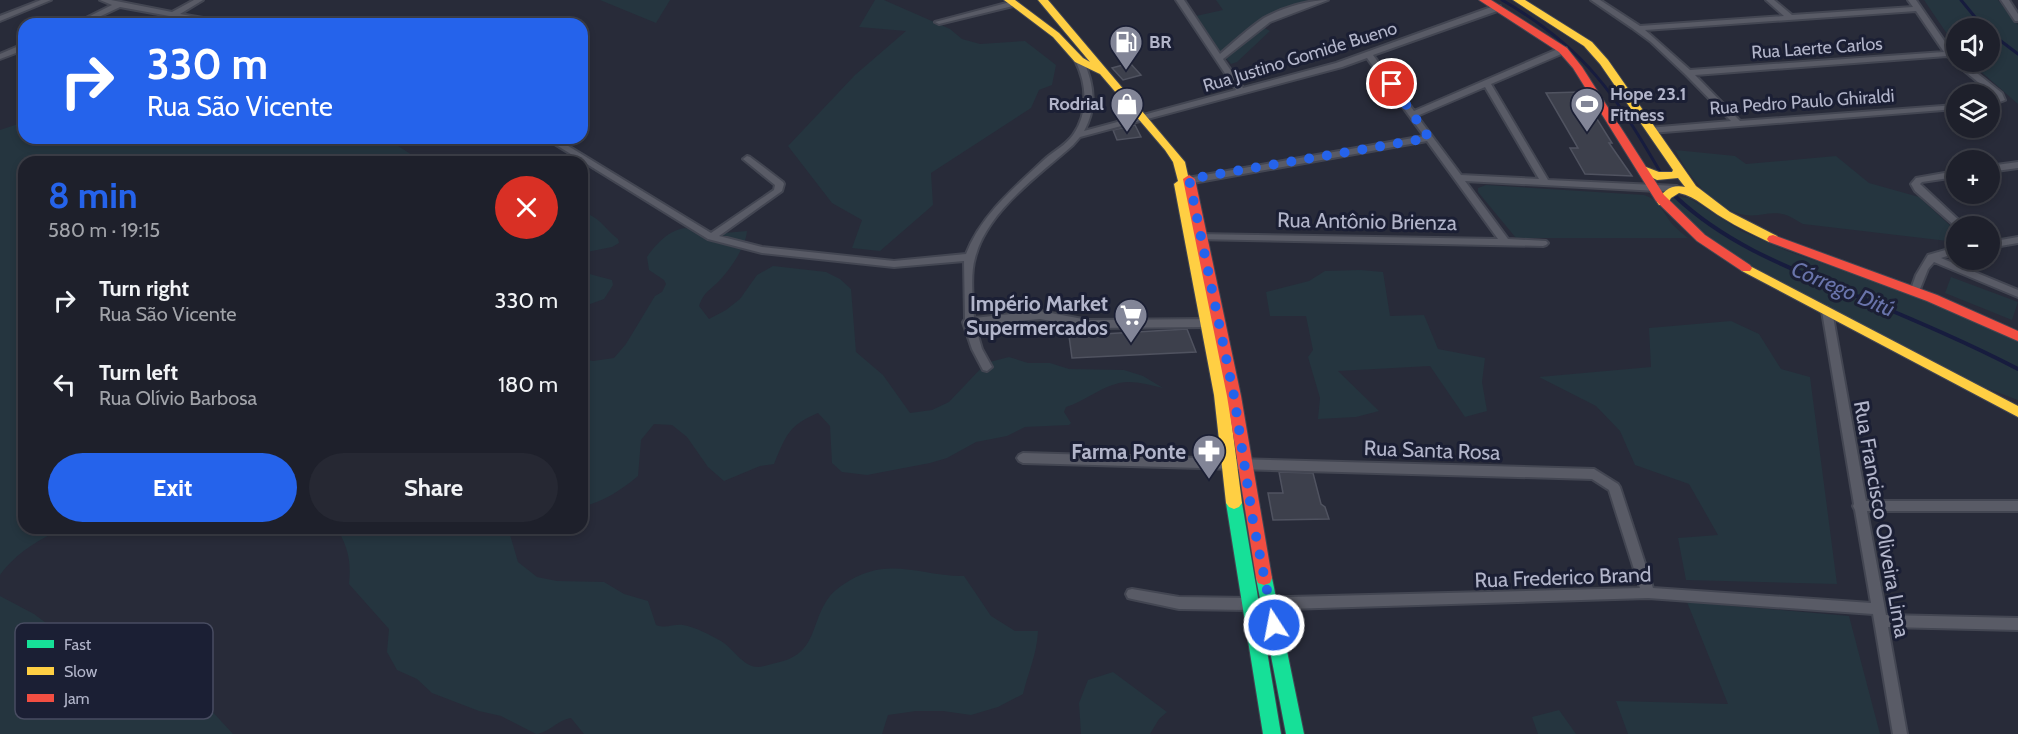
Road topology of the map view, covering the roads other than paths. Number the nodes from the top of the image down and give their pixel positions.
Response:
1 (47, 0) edge
2 (106, 0) edge
3 (199, 0) edge
4 (1043, 0) edge
5 (1180, 0) edge
6 (1324, 0) edge
7 (1484, 0) edge
8 (1518, 0) edge
9 (1595, 0) edge
10 (1770, 0) edge
11 (1912, 0) edge
12 (2005, 0) edge
13 (1011, 2) edge
14 (119, 5) junction
15 (1497, 8) junction
16 (1918, 9) junction
17 (172, 15) junction
18 (91, 18) edge
19 (190, 18) edge
20 (1791, 18) junction
21 (0, 19) edge
22 (2018, 19) edge
23 (939, 22) dead end
24 (1063, 22) junction
25 (1046, 28) junction
26 (1641, 28) junction
27 (1946, 46) edge
28 (18, 50) edge
29 (1563, 50) junction
30 (1370, 54) junction
31 (0, 57) edge
32 (1219, 58) junction
33 (1946, 59) edge
34 (1079, 60) junction
35 (1972, 72) edge
36 (1688, 73) junction
37 (1107, 74) junction
38 (1487, 84) junction
39 (1986, 84) edge
40 (1241, 91) junction
41 (1946, 108) edge
42 (1414, 114) junction
43 (1144, 118) junction
44 (1738, 124) junction
45 (1652, 130) junction
46 (1078, 135) junction
47 (1429, 138) junction
48 (559, 144) edge
49 (578, 156) edge
50 (747, 159) dead end
51 (588, 162) edge
52 (1638, 164) junction
53 (2018, 165) edge
54 (2000, 167) edge
55 (1679, 169) junction
56 (1946, 176) edge
57 (1460, 178) junction
58 (1184, 181) junction
59 (1545, 182) junction
60 (1653, 188) junction
61 (1677, 189) junction
62 (1663, 202) junction
63 (1949, 216) edge
64 (1745, 226) junction
65 (711, 237) junction
66 (1196, 237) junction
67 (2018, 240) edge
68 (1505, 242) junction
69 (1543, 243) dead end
70 (2000, 243) edge
71 (1946, 253) edge
72 (970, 256) junction
73 (1931, 257) junction
74 (1914, 292) junction
75 (2018, 294) edge
76 (1827, 311) junction
77 (968, 322) junction
78 (1213, 323) junction
79 (2018, 336) edge
80 (987, 367) dead end
81 (1228, 396) junction
82 (2018, 412) edge
83 (1023, 458) dead end
84 (1229, 464) junction
85 (1246, 464) junction
86 (1859, 506) junction
87 (2018, 506) edge
88 (1648, 593) junction
89 (1132, 594) dead end
90 (1250, 604) junction
91 (1270, 604) junction
92 (1879, 615) junction
93 (2018, 624) edge
94 (1272, 734) edge
95 (1295, 734) edge
96 (1900, 734) edge

1 - 21 street
2 - 14 street
3 - 17 street
4 - 24 main road
5 - 32 street
6 - 32 street
7 - 15 main road
8 - 45 main road
9 - 26 street
10 - 20 street
11 - 16 street
12 - 22 street
13 - 23 street
13 - 25 main road
14 - 17 street
14 - 18 street
15 - 29 main road
15 - 30 street, Rua Justino Gomide Bueno
16 - 20 street
16 - 27 street
17 - 19 street
20 - 26 street
24 - 25 street
24 - 37 main road
25 - 34 main road
26 - 36 street
28 - 31 street
29 - 38 street
29 - 52 main road
30 - 40 street, Rua Justino Gomide Bueno
30 - 42 street
32 - 40 street
33 - 36 street, Rua Laerte Carlos
34 - 37 main road
34 - 46 street
35 - 39 street
36 - 44 street
37 - 43 main road
38 - 42 street
38 - 59 street
40 - 43 street, Rua Justino Gomide Bueno
41 - 44 street, Rua Pedro Paulo Ghiraldi
42 - 47 street
43 - 46 street, Rua Justino Gomide Bueno
43 - 58 main road
44 - 45 street, Rua Pedro Paulo Ghiraldi
45 - 55 main road
46 - 72 street
47 - 57 street
47 - 58 street
48 - 49 street
50 - 65 street
51 - 65 street
52 - 55 main road
52 - 60 main road
53 - 54 street
55 - 64 main road
56 - 63 street
57 - 59 street
57 - 68 street
58 - 66 main road
59 - 60 street
60 - 61 street
60 - 62 main road
61 - 62 main road
61 - 64 main road
62 - 76 main road
64 - 74 main road
65 - 72 street
66 - 68 street, Rua Antônio Brienza
66 - 78 main road
67 - 70 street
68 - 69 street, Rua Antônio Brienza
71 - 73 street
72 - 77 street
73 - 74 street
73 - 75 street
74 - 79 main road
76 - 82 main road
76 - 86 street, Rua Francisco Oliveira Lima
77 - 78 street
77 - 80 street
78 - 81 main road
81 - 84 main road
81 - 85 main road
83 - 84 street, Rua Santa Rosa
84 - 85 street, Rua Santa Rosa
84 - 90 main road
85 - 88 street, Rua Santa Rosa
85 - 91 main road
86 - 87 street
86 - 92 street, Rua Francisco Oliveira Lima
88 - 91 street, Rua Frederico Brand
88 - 92 street, Rua Frederico Brand
89 - 90 street, Rua Frederico Brand
90 - 91 street, Rua Frederico Brand
90 - 94 main road
91 - 95 main road
92 - 93 street, Rua Frederico Brand
92 - 96 street, Rua Francisco Oliveira Lima

